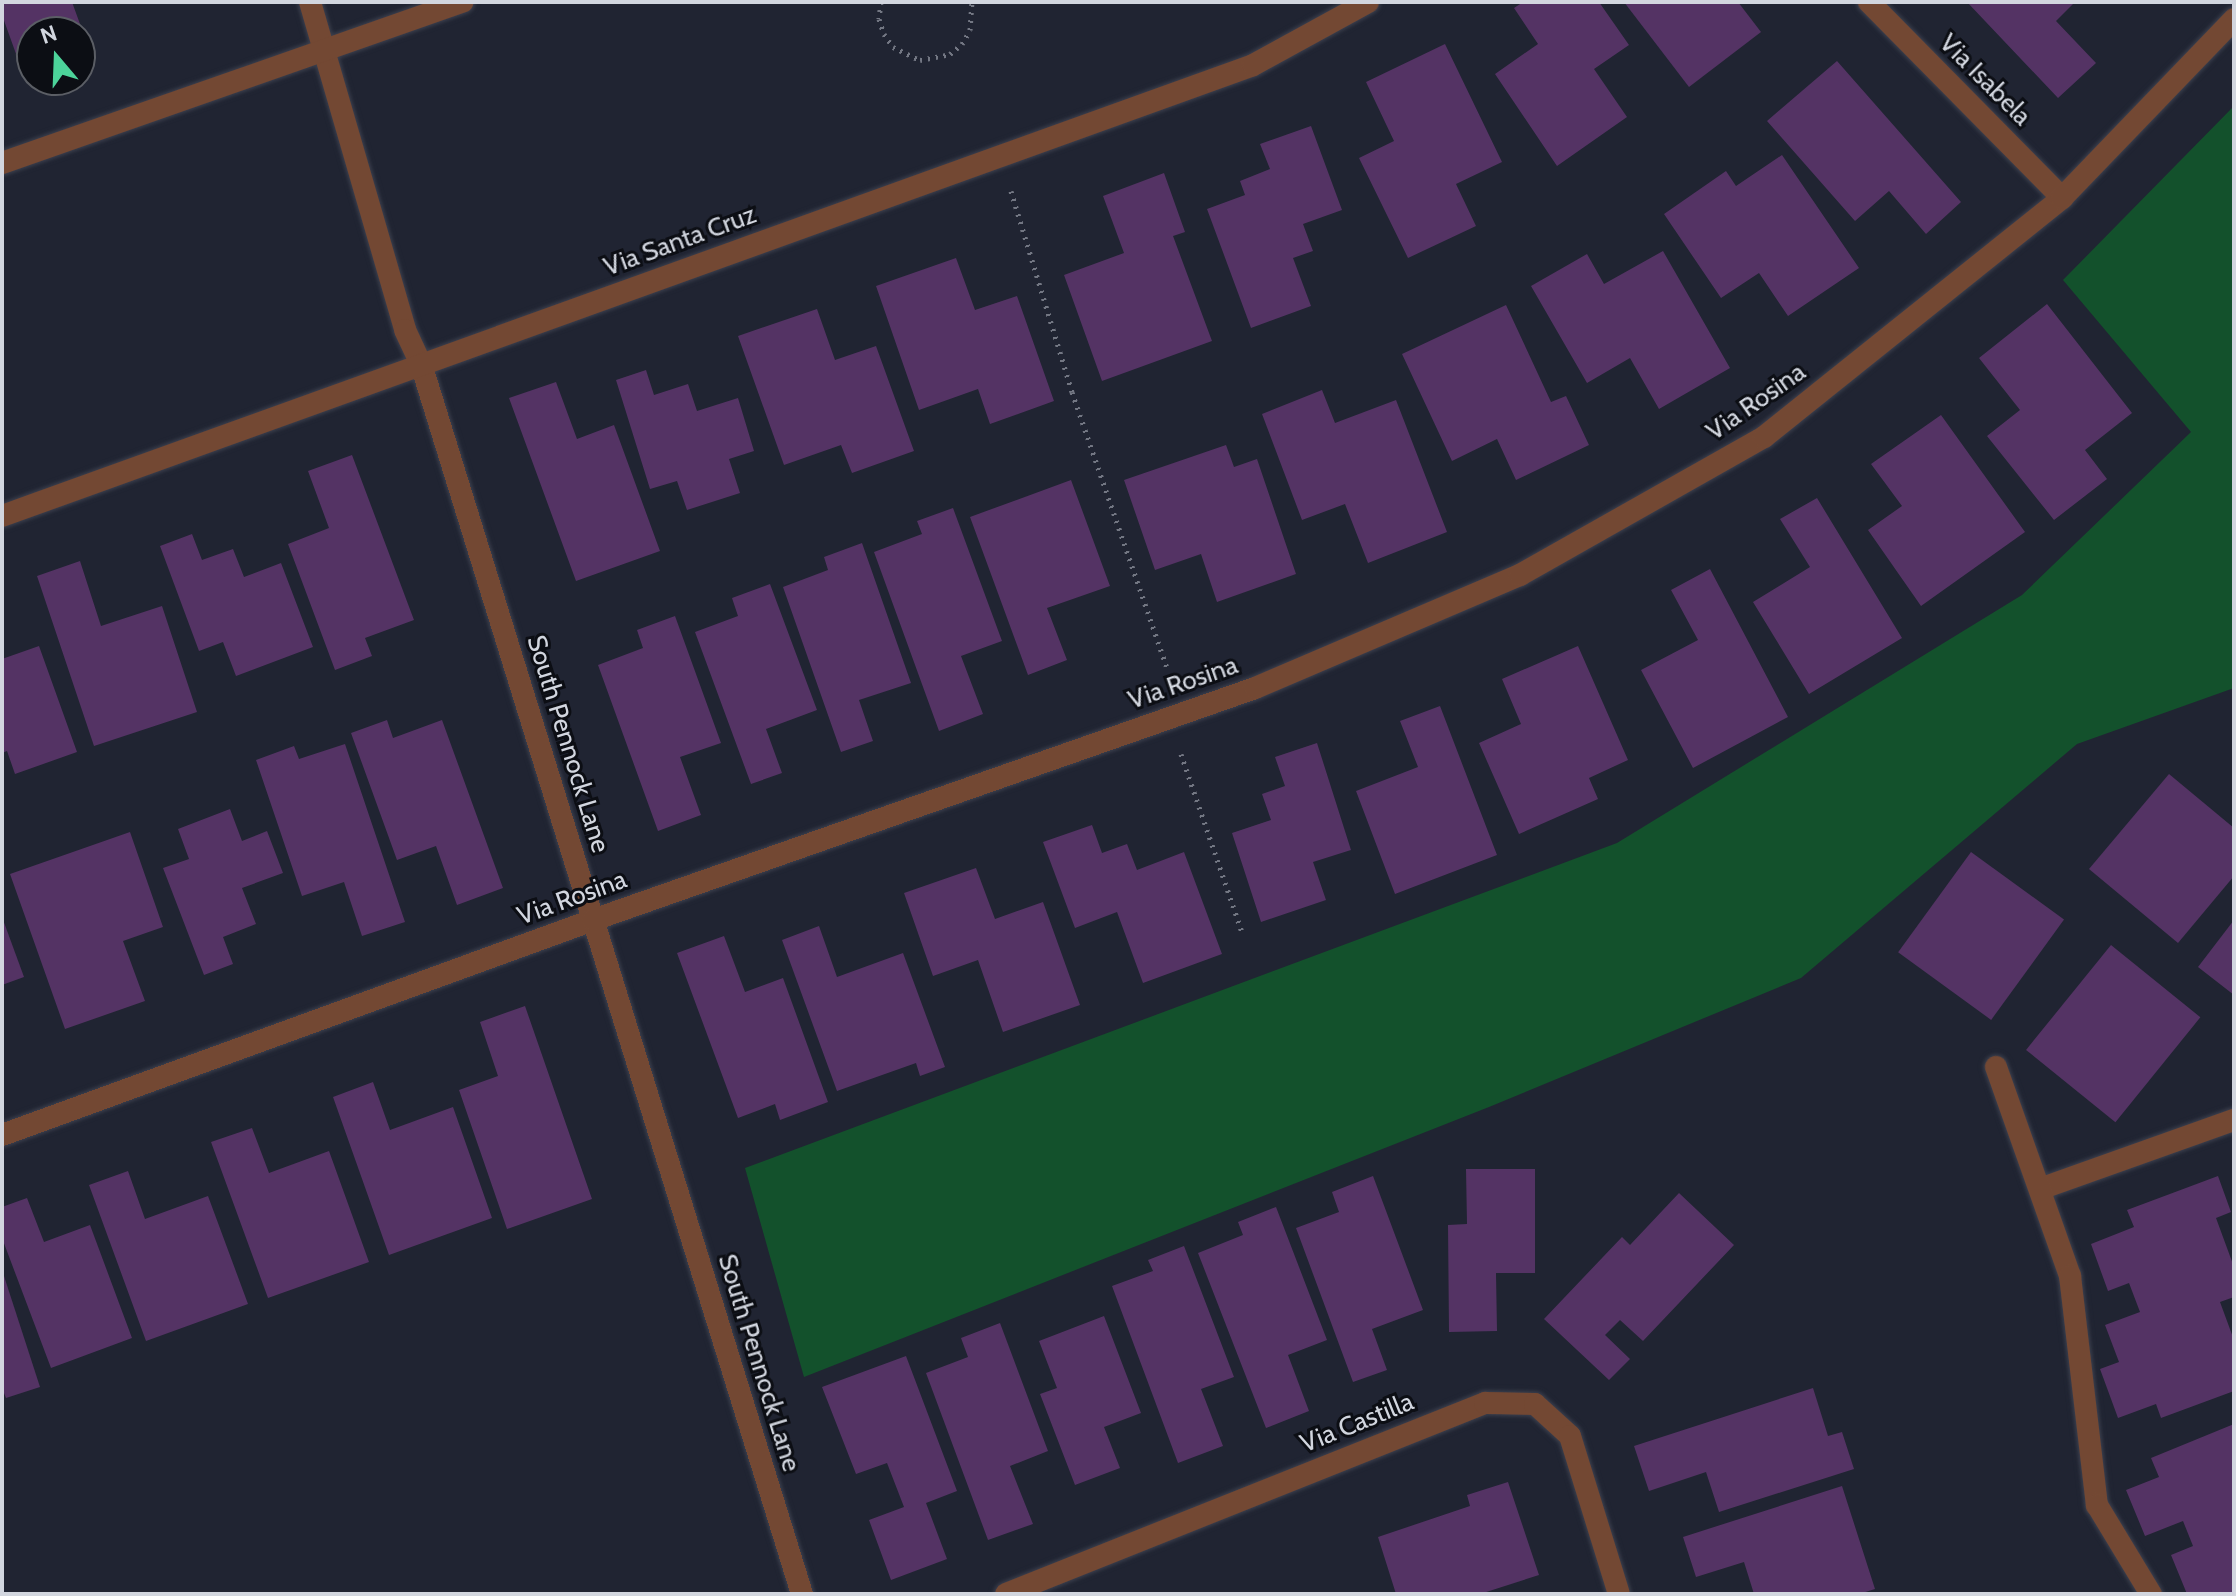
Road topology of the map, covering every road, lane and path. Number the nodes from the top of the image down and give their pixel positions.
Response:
1 (310, 2) edge
2 (463, 2) edge
3 (881, 2) edge
4 (972, 2) edge
5 (1368, 2) edge
6 (1869, 2) edge
7 (2234, 19) edge
8 (325, 51) junction
9 (2, 163) edge
10 (1011, 191) dead end
11 (2062, 198) junction
12 (421, 364) junction
13 (2, 516) edge
14 (1167, 668) dead end
15 (1181, 754) dead end
16 (593, 920) junction
17 (1242, 932) dead end
18 (1996, 1067) dead end
19 (2234, 1120) edge
20 (2, 1135) edge
21 (2040, 1189) junction
22 (802, 1594) edge
23 (1006, 1594) edge
24 (1619, 1594) edge
25 (2151, 1594) edge

1 - 8 street, South Pennock Lane
2 - 8 street
3 - 4 path
5 - 12 street, Via Santa Cruz
6 - 11 street, Via Isabela
7 - 11 street, Via Rosina
8 - 9 street
8 - 12 street, South Pennock Lane
10 - 14 path
11 - 16 street, Via Rosina
12 - 13 street, Via Santa Cruz
12 - 16 street, South Pennock Lane
15 - 17 path
16 - 20 street, Via Rosina
16 - 22 street, South Pennock Lane
18 - 21 street
19 - 21 street
21 - 25 street
23 - 24 street, Via Castilla

